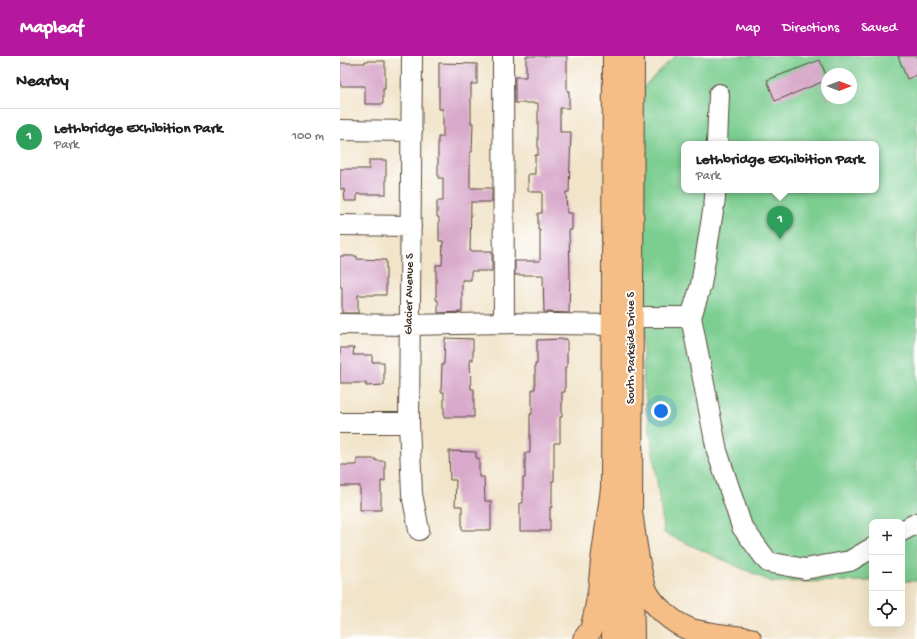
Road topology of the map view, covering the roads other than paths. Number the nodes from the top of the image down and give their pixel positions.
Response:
1 (412, 56) edge
2 (503, 56) edge
3 (614, 56) edge
4 (634, 61) edge
5 (719, 94) dead end
6 (340, 130) edge
7 (412, 131) junction
8 (717, 141) edge
9 (715, 193) edge
10 (340, 225) edge
11 (411, 226) junction
12 (691, 317) junction
13 (622, 321) junction
14 (504, 323) junction
15 (340, 324) edge
16 (410, 325) junction
17 (409, 422) junction
18 (340, 423) edge
19 (612, 489) junction
20 (631, 512) junction
21 (917, 523) edge
22 (905, 529) edge
23 (419, 530) dead end
24 (869, 550) edge
25 (584, 639) edge
26 (613, 639) edge
27 (633, 639) edge
28 (750, 639) edge

1 - 7 street, Glacier Avenue S
2 - 14 street
3 - 13 main road, South Parkside Drive S
4 - 13 main road, South Parkside Drive S
5 - 8 street
6 - 7 street
7 - 11 street, Glacier Avenue S
9 - 12 street
10 - 11 street
11 - 16 street, Glacier Avenue S
12 - 13 street
12 - 24 street
13 - 14 street
13 - 19 main road, South Parkside Drive S
13 - 20 main road, South Parkside Drive S
14 - 16 street
15 - 16 street
16 - 17 street, Glacier Avenue S
17 - 18 street
17 - 23 street, Glacier Avenue S
19 - 25 main road
19 - 26 main road, South Parkside Drive S
20 - 27 main road, South Parkside Drive S
20 - 28 main road
21 - 22 street

